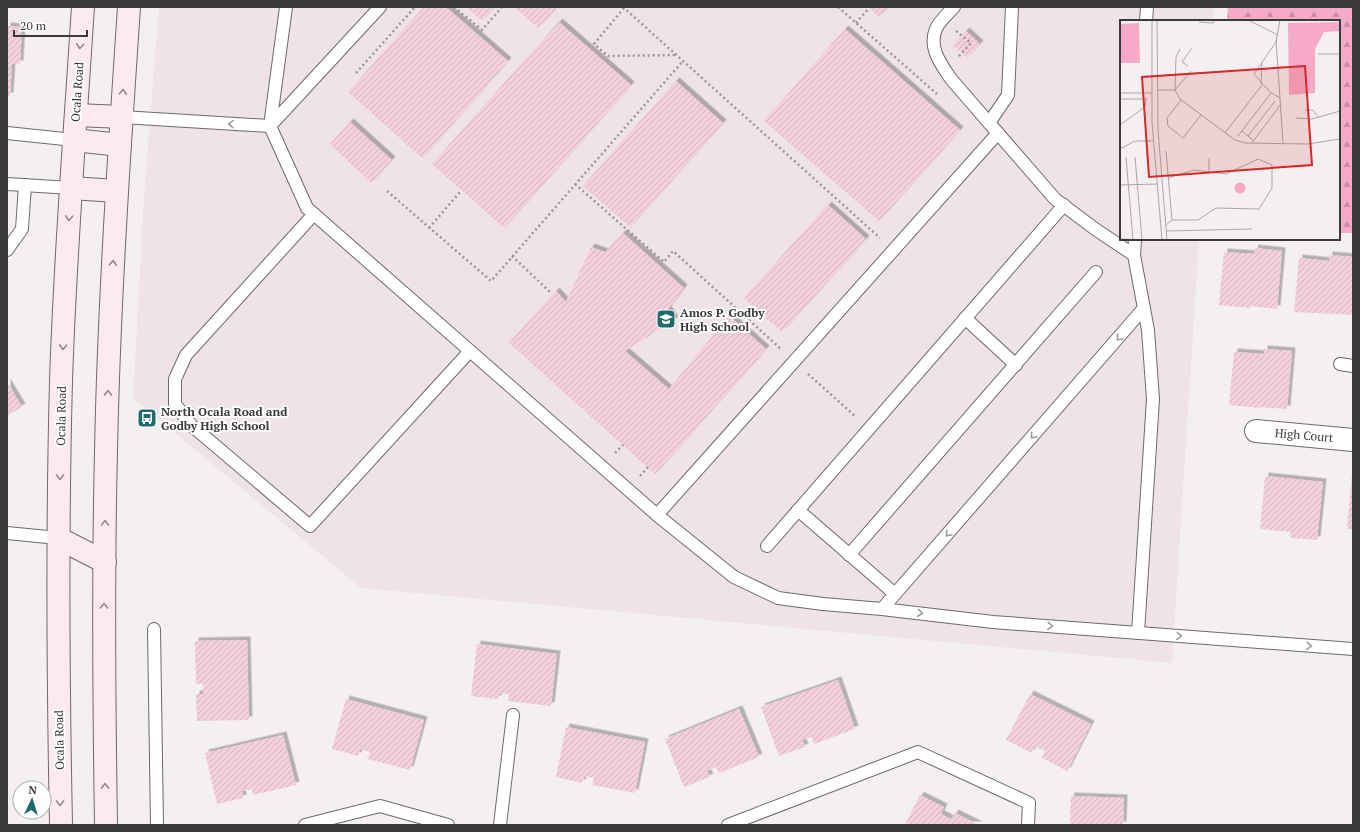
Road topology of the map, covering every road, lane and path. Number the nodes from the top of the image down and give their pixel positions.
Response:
1 (83, 7) edge
2 (129, 7) edge
3 (286, 7) edge
4 (380, 7) edge
5 (415, 7) edge
6 (454, 7) edge
7 (502, 7) edge
8 (838, 7) edge
9 (954, 7) edge
10 (1012, 7) edge
11 (1147, 7) edge
12 (624, 8) edge
13 (869, 8) dead end
14 (1146, 20) edge
15 (856, 23) junction
16 (677, 56) junction
17 (683, 61) junction
18 (356, 73) dead end
19 (941, 98) dead end
20 (76, 115) junction
21 (122, 117) junction
22 (989, 123) junction
23 (270, 126) junction
24 (7, 133) edge
25 (998, 133) junction
26 (74, 140) junction
27 (120, 145) junction
28 (7, 184) edge
29 (575, 184) junction
30 (25, 185) junction
31 (71, 188) junction
32 (117, 191) junction
33 (387, 191) dead end
34 (460, 192) dead end
35 (1064, 205) junction
36 (314, 214) junction
37 (429, 228) junction
38 (1135, 240) edge
39 (876, 244) dead end
40 (7, 250) edge
41 (1134, 255) junction
42 (512, 256) junction
43 (1096, 272) dead end
44 (550, 292) dead end
45 (1144, 308) junction
46 (965, 318) junction
47 (470, 350) junction
48 (778, 356) dead end
49 (794, 361) junction
50 (1340, 364) dead end
51 (1016, 365) junction
52 (1353, 366) edge
53 (868, 429) junction
54 (1256, 431) dead end
55 (1353, 440) edge
56 (623, 445) dead end
57 (609, 449) dead end
58 (614, 454) junction
59 (620, 458) dead end
60 (648, 467) dead end
61 (634, 472) dead end
62 (640, 476) junction
63 (645, 481) dead end
64 (798, 510) junction
65 (657, 514) junction
66 (7, 534) edge
67 (58, 538) junction
68 (767, 546) dead end
69 (850, 555) junction
70 (105, 562) junction
71 (895, 594) junction
72 (882, 609) junction
73 (154, 629) dead end
74 (1138, 633) junction
75 (1353, 649) edge
76 (513, 715) dead end
77 (61, 825) edge
78 (106, 825) edge
79 (157, 825) edge
80 (305, 825) edge
81 (448, 825) edge
82 (500, 825) edge
83 (728, 825) edge
84 (1028, 825) edge

1 -> 20 main road, Ocala Road
21 -> 2 main road
3 - 23 lane
4 - 23 lane
5 - 18 path
6 - 7 path
8 - 15 path
9 - 22 lane
10 - 22 lane
11 - 14 lane
12 - 16 path
12 - 16 path
13 - 15 path
15 - 19 path
16 - 17 path
17 - 29 path
17 - 39 path
20 - 21 main road
20 - 26 main road, Ocala Road
23 -> 21 lane
21 - 27 main road
22 - 25 lane
23 - 36 lane
24 - 26 lane
25 - 35 lane
25 - 49 lane
26 - 27 main road
26 - 31 main road, Ocala Road
27 - 32 main road
28 - 30 lane
29 - 42 path
29 - 48 path
30 - 31 lane
30 - 40 lane
31 - 32 main road
31 -> 67 main road, Ocala Road
70 -> 32 main road
33 - 37 path
34 - 37 path
35 - 41 lane
35 - 46 lane
36 - 47 lane
36 - 47 lane
37 - 42 path
38 - 41 lane
41 - 45 lane
42 - 44 path
43 - 51 lane
45 -> 71 lane
45 - 74 lane
46 - 51 lane
46 - 53 lane
47 - 65 lane
49 - 53 path
49 - 65 lane
50 - 52 lane
51 - 69 lane
53 - 64 lane
54 - 55 street, High Court
56 - 58 path
57 - 58 path
58 - 59 path
60 - 62 path
61 - 62 path
62 - 63 path
64 - 68 lane
64 - 69 lane
65 - 72 lane
66 - 67 lane
67 - 70 main road
67 -> 77 main road, Ocala Road
69 - 71 lane
78 -> 70 main road
71 - 72 lane
72 -> 74 lane
73 - 79 lane
74 -> 75 lane
76 - 82 lane
80 - 81 lane
83 - 84 lane

